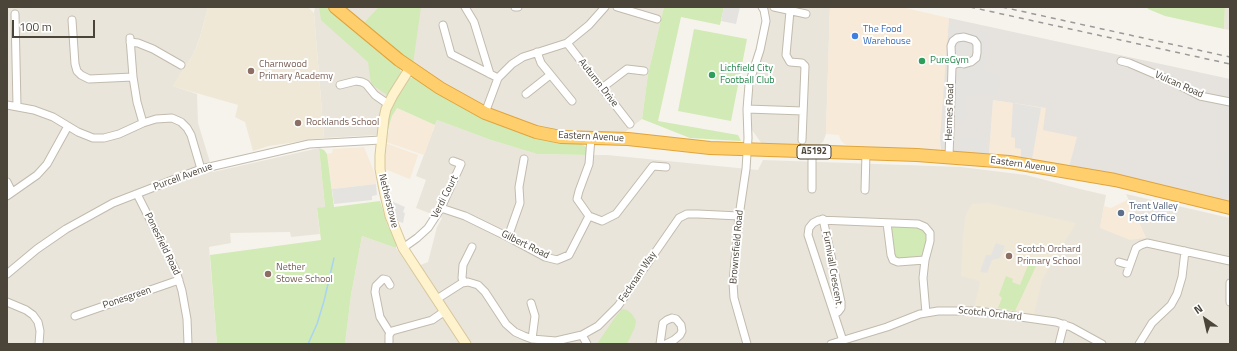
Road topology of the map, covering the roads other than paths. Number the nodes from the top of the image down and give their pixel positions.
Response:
1 (335, 7) edge
2 (465, 7) edge
3 (605, 7) edge
4 (617, 7) edge
5 (762, 7) edge
6 (774, 7) edge
7 (790, 11) junction
8 (16, 13) dead end
9 (806, 14) dead end
10 (656, 19) dead end
11 (71, 23) dead end
12 (443, 25) dead end
13 (567, 43) junction
14 (537, 52) junction
15 (1121, 61) dead end
16 (181, 65) dead end
17 (952, 67) junction
18 (410, 68) junction
19 (644, 71) dead end
20 (490, 74) junction
21 (550, 75) junction
22 (132, 77) junction
23 (498, 78) junction
24 (340, 85) dead end
25 (602, 88) junction
26 (526, 94) dead end
27 (572, 100) dead end
28 (1230, 102) edge
29 (388, 104) junction
30 (7, 106) edge
31 (17, 106) junction
32 (747, 109) junction
33 (803, 111) junction
34 (485, 113) junction
35 (143, 123) junction
36 (630, 124) dead end
37 (68, 126) junction
38 (591, 138) junction
39 (381, 140) junction
40 (802, 140) dead end
41 (747, 149) junction
42 (812, 152) junction
43 (866, 154) junction
44 (949, 157) junction
45 (524, 159) dead end
46 (453, 161) dead end
47 (666, 167) dead end
48 (201, 169) junction
49 (7, 182) edge
50 (812, 189) dead end
51 (865, 190) dead end
52 (10, 194) edge
53 (137, 194) junction
54 (441, 208) junction
55 (1230, 208) edge
56 (589, 216) junction
57 (739, 216) junction
58 (823, 219) junction
59 (887, 223) junction
60 (508, 237) junction
61 (472, 247) dead end
62 (403, 248) junction
63 (1185, 251) junction
64 (925, 260) junction
65 (1230, 261) edge
66 (1119, 262) dead end
67 (1129, 265) junction
68 (1127, 273) dead end
69 (7, 274) edge
70 (179, 280) junction
71 (464, 282) junction
72 (1230, 283) edge
73 (390, 284) dead end
74 (437, 299) junction
75 (7, 302) edge
76 (1230, 302) edge
77 (531, 303) dead end
78 (445, 311) junction
79 (834, 313) junction
80 (926, 313) junction
81 (75, 316) dead end
82 (1064, 324) junction
83 (390, 332) junction
84 (582, 335) junction
85 (532, 339) junction
86 (843, 340) junction
87 (39, 344) edge
88 (188, 344) edge
89 (389, 344) edge
90 (466, 344) edge
91 (586, 344) edge
92 (660, 344) edge
93 (666, 344) edge
94 (747, 344) edge
95 (831, 344) edge
96 (1059, 344) edge
97 (1102, 344) edge
98 (1139, 344) edge

1 - 18 highway, Eastern Avenue / A5192
2 - 20 street
3 - 13 street
4 - 10 street
5 - 32 street, Brownsfield Road
6 - 7 street
7 - 9 street
7 - 33 street
8 - 31 street
11 - 22 street
12 - 20 street
13 - 14 street
13 - 25 street, Autumn Drive
14 - 21 street
14 - 23 street
15 - 28 street, Vulcan Road
16 - 22 street
17 - 17 street, Hermes Road
17 - 44 street, Hermes Road
18 - 29 street, Netherstowe
18 - 34 highway, Eastern Avenue / A5192
19 - 25 street
20 - 23 street
21 - 26 street
21 - 27 street
22 - 35 street
23 - 34 street
24 - 29 street
25 - 36 street, Autumn Drive
29 - 39 street, Netherstowe
30 - 31 street
31 - 37 street
32 - 33 street
32 - 41 street, Brownsfield Road
33 - 40 street
34 - 38 highway, Eastern Avenue / A5192
35 - 37 street
35 - 48 street
37 - 52 street
38 - 41 highway, Eastern Avenue / A5192
38 - 56 street
39 - 48 street, Purcell Avenue
39 - 62 street, Netherstowe
41 - 42 highway, Eastern Avenue / A5192
41 - 57 street, Brownsfield Road
42 - 43 highway, Eastern Avenue / A5192
42 - 50 street
43 - 44 highway, Eastern Avenue / A5192
43 - 51 street
44 - 55 highway, Eastern Avenue / A5192
45 - 60 street
46 - 54 street, Verdi Court
47 - 56 street
48 - 53 street, Purcell Avenue
49 - 52 street
53 - 69 street, Purcell Avenue
53 - 70 street, Ponesfield Road
54 - 60 street, Gilbert Road
54 - 62 street, Verdi Court
56 - 60 street, Gilbert Road
57 - 84 street, Fecknam Way
57 - 94 street, Brownsfield Road
58 - 59 street, Furnivall Crescent
58 - 79 street, Furnivall Crescent
58 - 79 street, Furnivall Crescent
59 - 64 street
59 - 64 street, Furnivall Crescent
61 - 71 street
62 - 74 street, Netherstowe
63 - 65 street
63 - 67 street
63 - 98 street
64 - 80 street, Furnivall Crescent
66 - 67 street
67 - 68 street
70 - 81 street, Ponesgreen
70 - 88 street, Ponesfield Road
71 - 74 street
71 - 85 street, Fecknam Way
72 - 76 street
73 - 83 street
74 - 78 street, Netherstowe
75 - 87 street
77 - 85 street
78 - 83 street
78 - 90 street, Netherstowe
79 - 86 street, Furnivall Crescent
80 - 82 street, Scotch Orchard
80 - 86 street, Scotch Orchard
82 - 96 street
82 - 97 street, Scotch Orchard
83 - 89 street
84 - 85 street, Fecknam Way
84 - 91 street
86 - 95 street, Scotch Orchard
92 - 93 street

